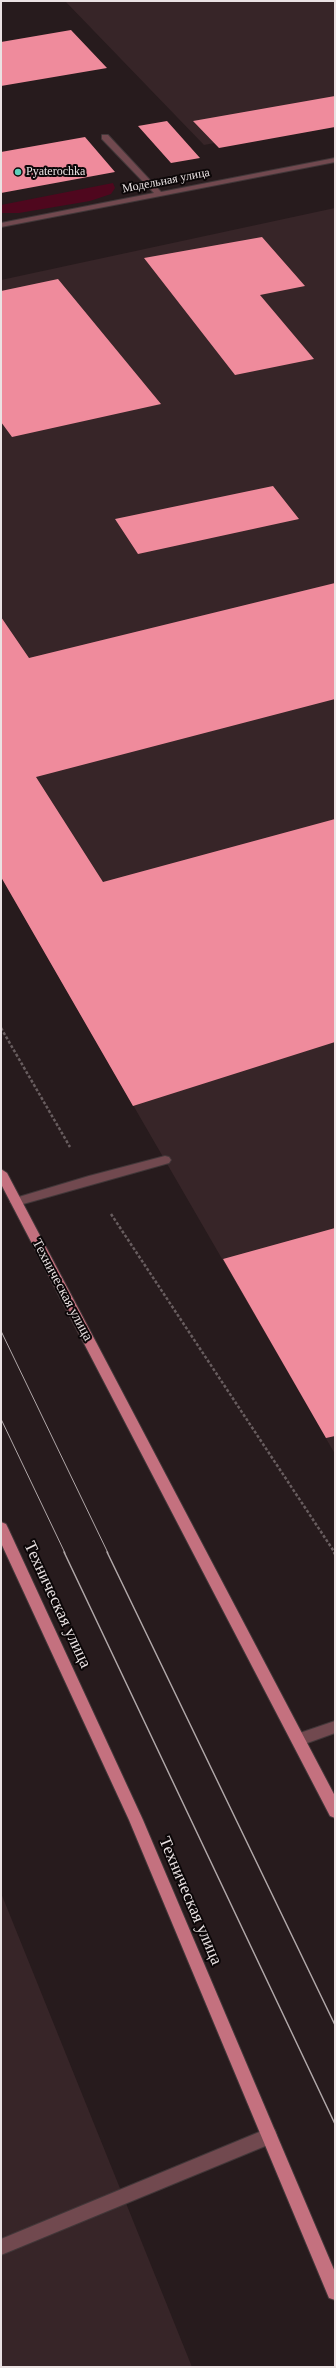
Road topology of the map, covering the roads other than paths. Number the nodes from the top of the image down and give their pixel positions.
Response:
1 (105, 138) dead end
2 (335, 160) edge
3 (160, 195) junction
4 (1, 225) edge
5 (165, 1160) dead end
6 (1, 1173) edge
7 (16, 1202) junction
8 (1, 1528) edge
9 (5, 1546) edge
10 (335, 1728) edge
11 (298, 1740) junction
12 (335, 1812) edge
13 (269, 2136) junction
14 (1, 2247) edge
15 (335, 2292) edge

1 - 3 street
2 - 3 street, Модельная улица
3 - 4 street, Модельная улица
5 - 7 street
6 - 7 main road, Техническая улица
7 - 11 main road, Техническая улица
8 - 9 main road, Техническая улица
9 - 13 main road, Техническая улица
10 - 11 street
11 - 12 main road, Техническая улица
13 - 14 street
13 - 15 main road, Техническая улица

